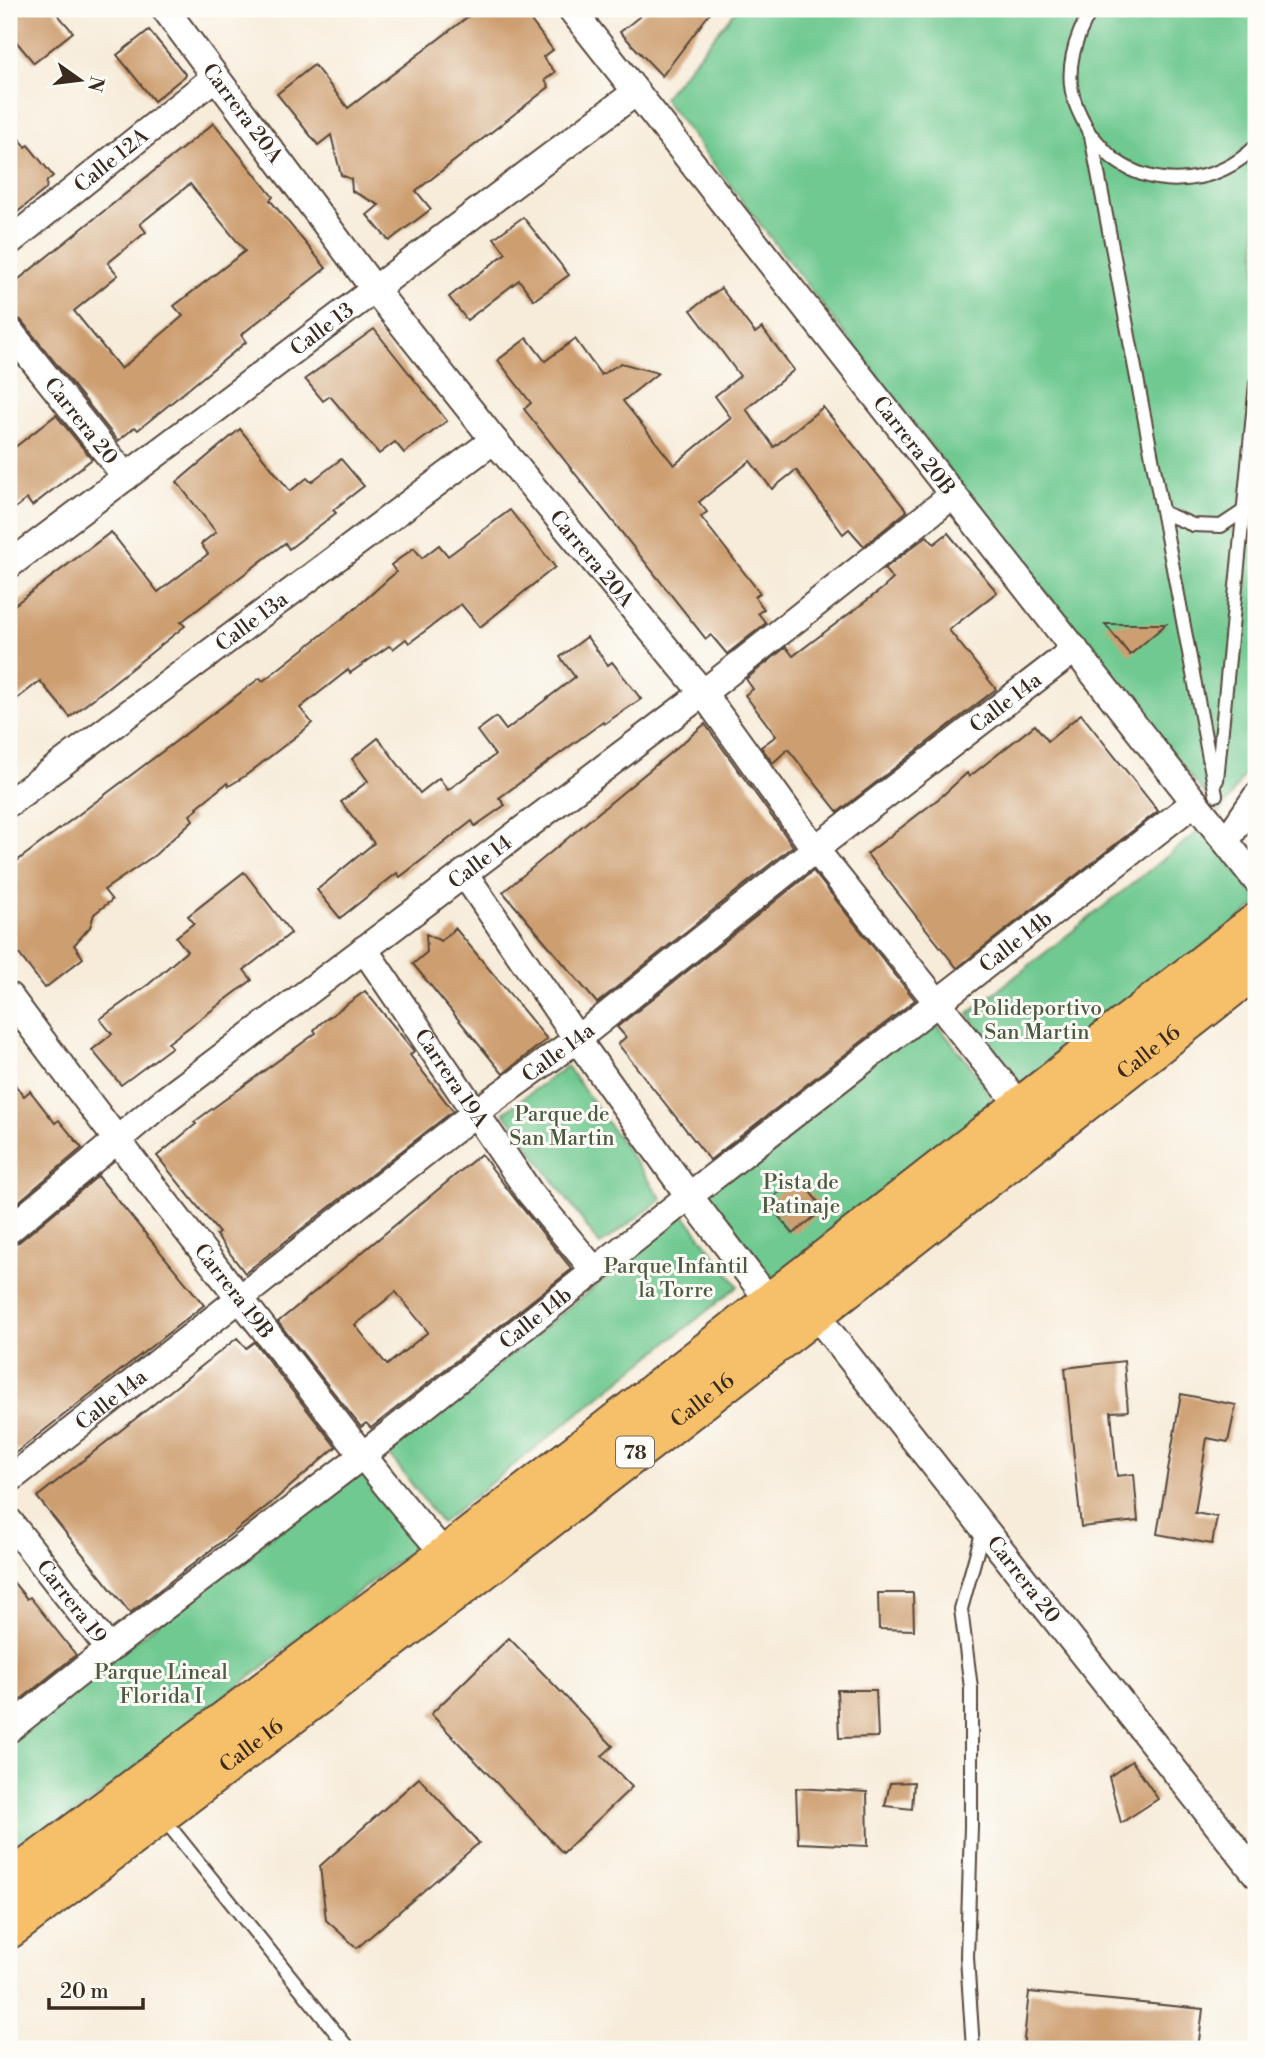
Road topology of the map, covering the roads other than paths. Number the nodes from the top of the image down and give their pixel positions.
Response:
1 (165, 9) edge
2 (571, 9) edge
3 (1092, 9) edge
4 (215, 77) junction
5 (636, 92) junction
6 (1091, 136) junction
7 (1256, 146) edge
8 (9, 242) edge
9 (375, 290) junction
10 (9, 330) edge
11 (1256, 383) edge
12 (494, 440) junction
13 (126, 477) junction
14 (953, 495) junction
15 (1245, 510) junction
16 (1164, 513) junction
17 (9, 565) edge
18 (1075, 649) junction
19 (703, 692) junction
20 (1256, 797) edge
21 (9, 803) edge
22 (1206, 805) junction
23 (1226, 841) junction
24 (816, 849) junction
25 (464, 873) junction
26 (1256, 880) edge
27 (1256, 923) edge
28 (364, 949) junction
29 (1256, 968) edge
30 (9, 996) edge
31 (938, 1005) junction
32 (577, 1039) junction
33 (1021, 1107) junction
34 (475, 1114) junction
35 (117, 1142) junction
36 (688, 1196) junction
37 (9, 1230) edge
38 (595, 1270) junction
39 (780, 1292) junction
40 (239, 1298) junction
41 (804, 1322) junction
42 (363, 1455) junction
43 (9, 1480) edge
44 (9, 1521) edge
45 (984, 1526) junction
46 (458, 1567) junction
47 (109, 1648) junction
48 (9, 1729) edge
49 (160, 1814) junction
50 (1256, 1874) edge
51 (9, 1882) edge
52 (9, 1929) edge
53 (349, 2049) edge
54 (973, 2049) edge

1 - 4 street, Carrera 20A
2 - 5 street, Carrera 20B
3 - 6 lane
4 - 8 street, Calle 12A
4 - 9 street, Carrera 20A
5 - 9 street, Calle 13
5 - 14 street, Carrera 20B
6 - 7 lane
6 - 16 lane
9 - 12 street, Carrera 20A
9 - 13 street, Calle 13
10 - 13 street, Carrera 20
11 - 15 lane
12 - 19 street, Carrera 20A
12 - 21 street, Calle 13a
13 - 17 street, Calle 13
14 - 18 street, Carrera 20B
14 - 19 street, Calle 14
15 - 16 lane
15 - 22 lane
16 - 22 lane
18 - 22 street, Carrera 20B
18 - 24 street, Calle 14a
19 - 24 street, Carrera 20A
19 - 25 street, Calle 14
20 - 23 street
22 - 23 street, Carrera 20B
22 - 31 street, Calle 14b
23 - 26 street, Carrera 20B
24 - 31 street, Carrera 20A
24 - 32 street, Calle 14a
25 - 28 street, Calle 14
25 - 32 street
27 - 33 highway, Calle 16 / 78
28 - 34 street, Carrera 19A
28 - 35 street, Calle 14
29 - 41 highway, Calle 16 / 78
30 - 35 street, Carrera 19B
31 - 33 street, Carrera 20A
31 - 36 street, Calle 14b
32 - 34 street, Calle 14a
32 - 36 street
33 - 39 highway, Calle 16 / 78
34 - 38 street, Carrera 19A
34 - 40 street, Calle 14a
35 - 37 street, Calle 14
35 - 40 street, Carrera 19B
36 - 38 street, Calle 14b
36 - 39 street
38 - 42 street, Calle 14b
39 - 41 street
39 - 46 highway, Calle 16 / 78
40 - 42 street, Carrera 19B
40 - 43 street, Calle 14a
41 - 45 street, Carrera 20
41 - 46 highway, Calle 16 / 78
42 - 46 street, Carrera 19B
42 - 47 street, Calle 14b
44 - 47 street, Carrera 19
45 - 50 street, Carrera 20
45 - 54 lane
46 - 49 highway, Calle 16 / 78
46 - 51 highway, Calle 16 / 78
47 - 48 street, Calle 14b
49 - 52 highway, Calle 16 / 78
49 - 53 lane

